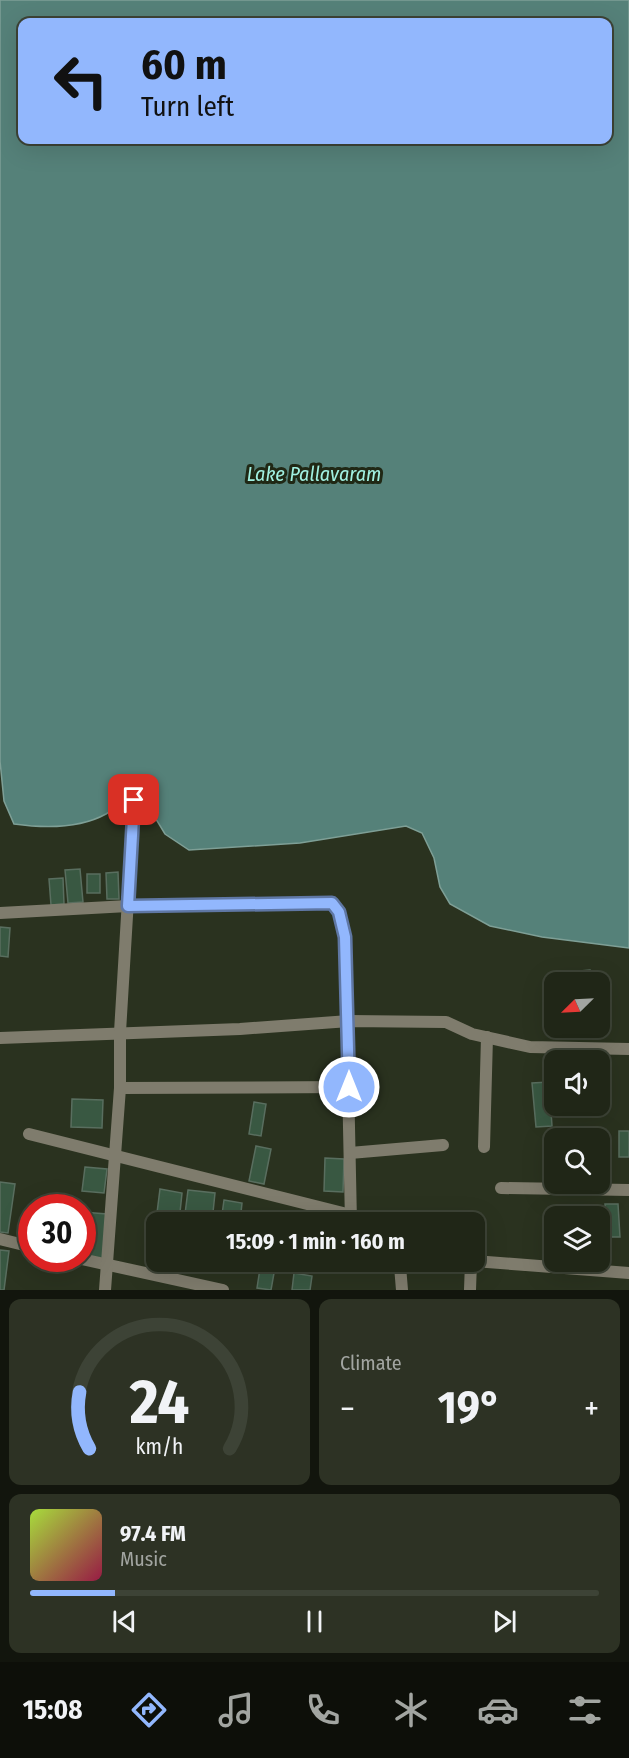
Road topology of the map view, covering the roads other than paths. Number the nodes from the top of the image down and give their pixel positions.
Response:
1 (134, 800) dead end
2 (128, 906) junction
3 (0, 914) edge
4 (349, 1021) junction
5 (120, 1032) junction
6 (487, 1037) junction
7 (0, 1038) edge
8 (629, 1049) edge
9 (349, 1087) junction
10 (120, 1088) junction
11 (29, 1134) dead end
12 (443, 1145) dead end
13 (484, 1147) dead end
14 (350, 1153) junction
15 (113, 1154) junction
16 (501, 1188) dead end
17 (629, 1190) edge
18 (325, 1212) edge
19 (351, 1212) edge
20 (0, 1239) edge
21 (18, 1244) edge
22 (485, 1262) edge
23 (96, 1263) edge
24 (106, 1266) junction
25 (400, 1272) edge
26 (472, 1272) edge
27 (629, 1273) edge
28 (105, 1290) edge
29 (223, 1290) edge
30 (402, 1290) edge
31 (470, 1290) edge

1 - 2 street
2 - 3 street
2 - 4 street
2 - 5 street
4 - 5 street
4 - 6 street
4 - 9 street
5 - 7 street
5 - 10 street
6 - 8 street
6 - 13 street
9 - 10 street
9 - 14 street
10 - 15 street
11 - 15 street
12 - 14 street
14 - 19 street
15 - 18 street
15 - 24 street
16 - 17 street
20 - 21 street
22 - 27 street
23 - 24 street
24 - 28 street
24 - 29 street
25 - 30 street
26 - 31 street

